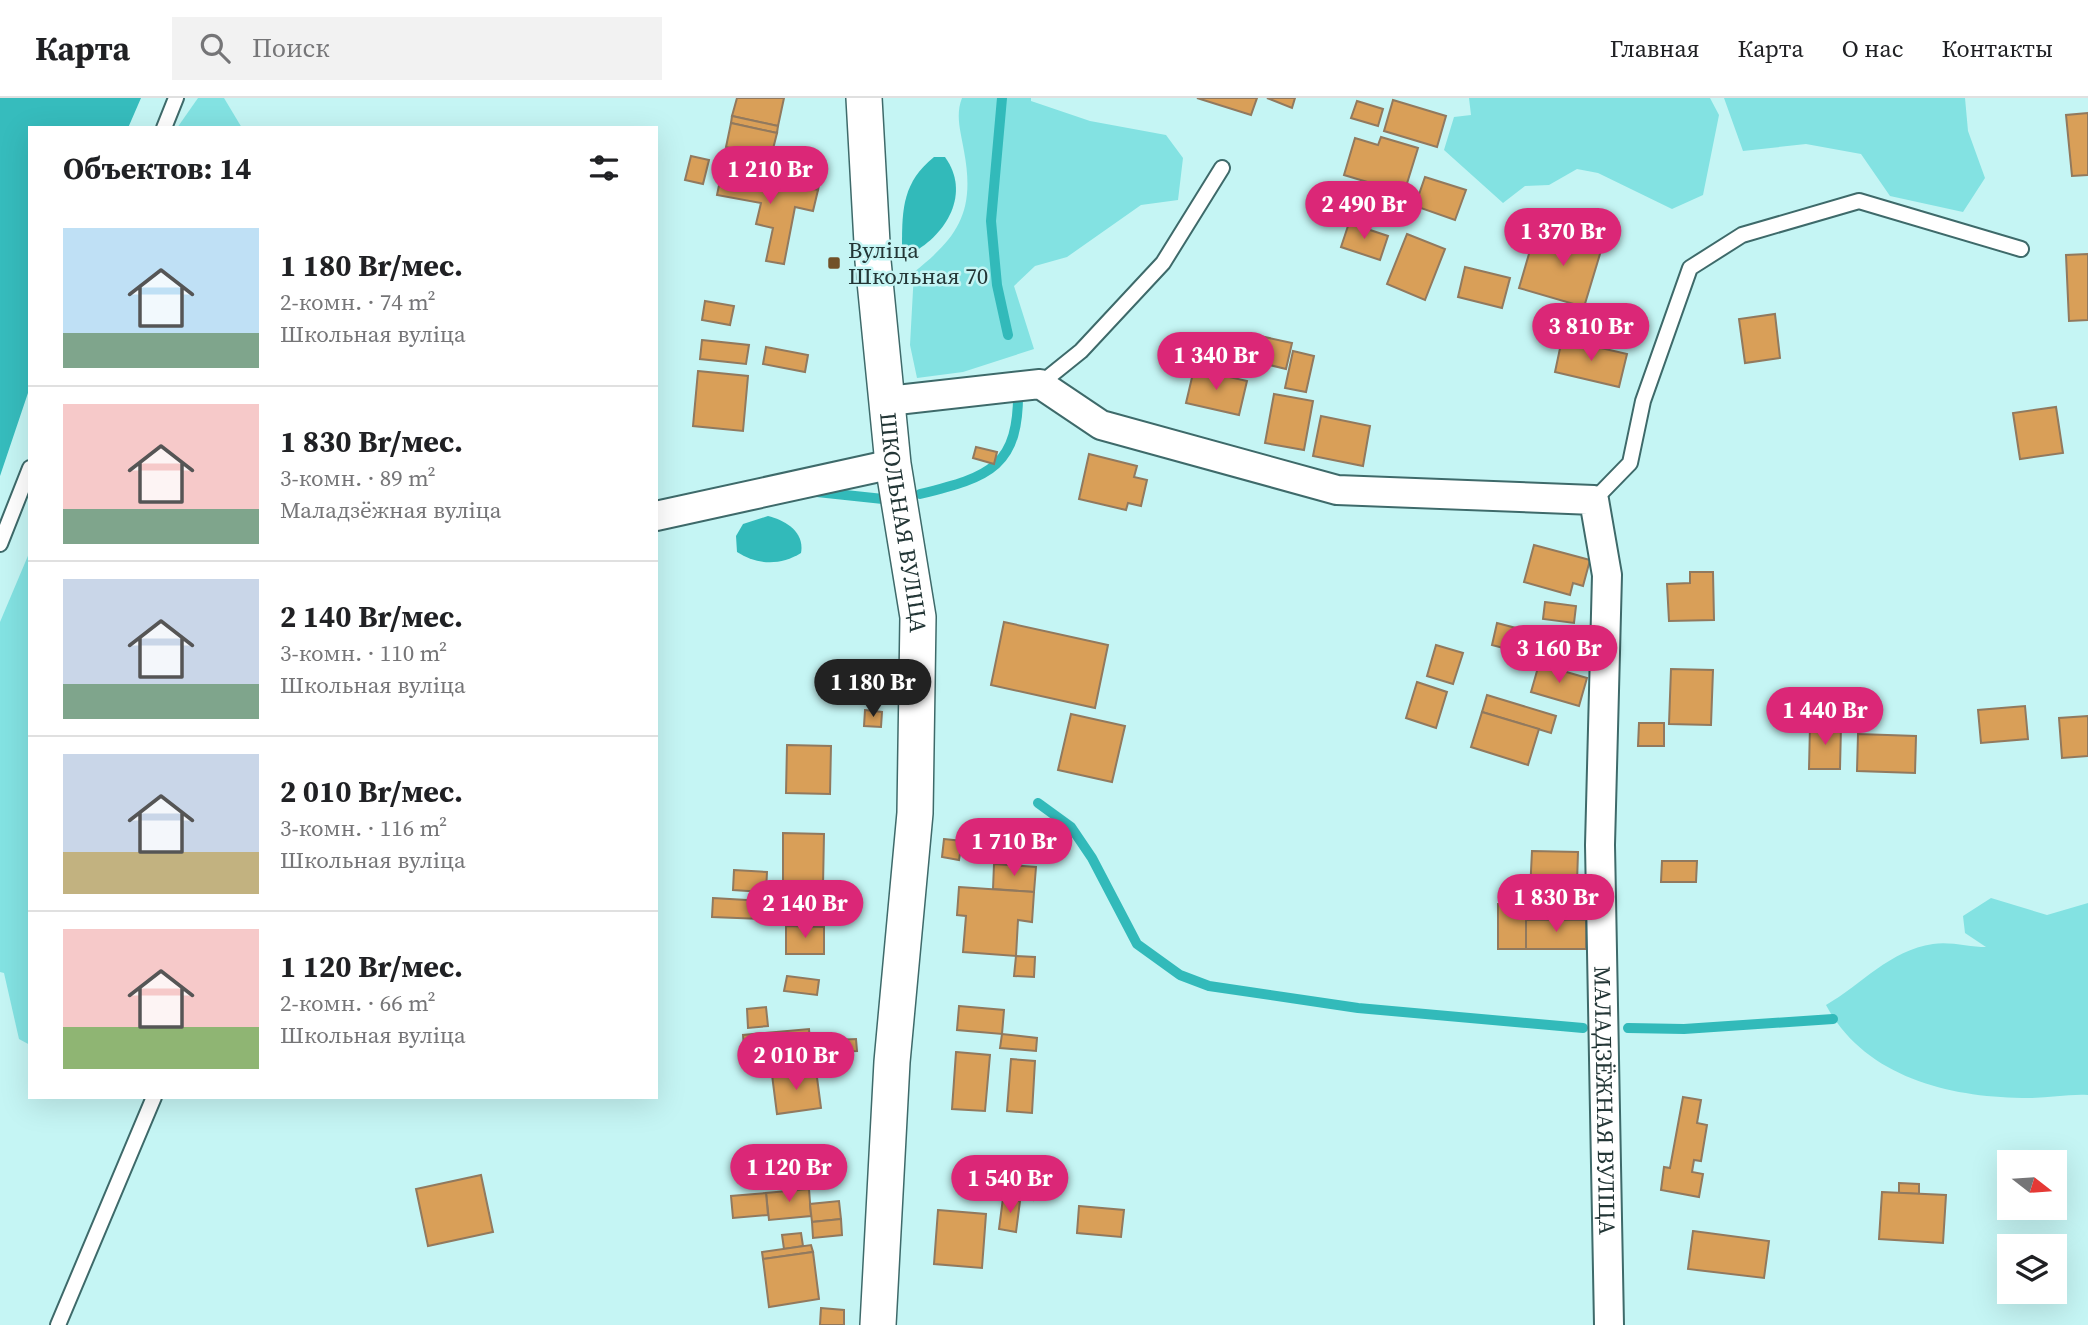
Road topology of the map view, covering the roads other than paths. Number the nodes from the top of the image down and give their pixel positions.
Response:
1 (176, 98) edge
2 (864, 98) edge
3 (165, 126) edge
4 (1222, 168) dead end
5 (2021, 249) dead end
6 (1040, 384) junction
7 (888, 401) junction
8 (893, 464) junction
9 (28, 473) edge
10 (1594, 500) junction
11 (658, 516) edge
12 (0, 544) edge
13 (153, 1099) edge
14 (58, 1325) edge
15 (878, 1325) edge
16 (1609, 1325) edge

1 - 3 lane
2 - 7 street, ШКОЛЬНАЯ ВУЛІЦА
4 - 6 lane
5 - 10 lane
6 - 7 street
6 - 10 street
7 - 8 street, ШКОЛЬНАЯ ВУЛІЦА
8 - 11 street
8 - 15 street, ШКОЛЬНАЯ ВУЛІЦА
9 - 12 lane
10 - 16 street, МАЛАДЗЁЖНАЯ ВУЛІЦА
13 - 14 lane

